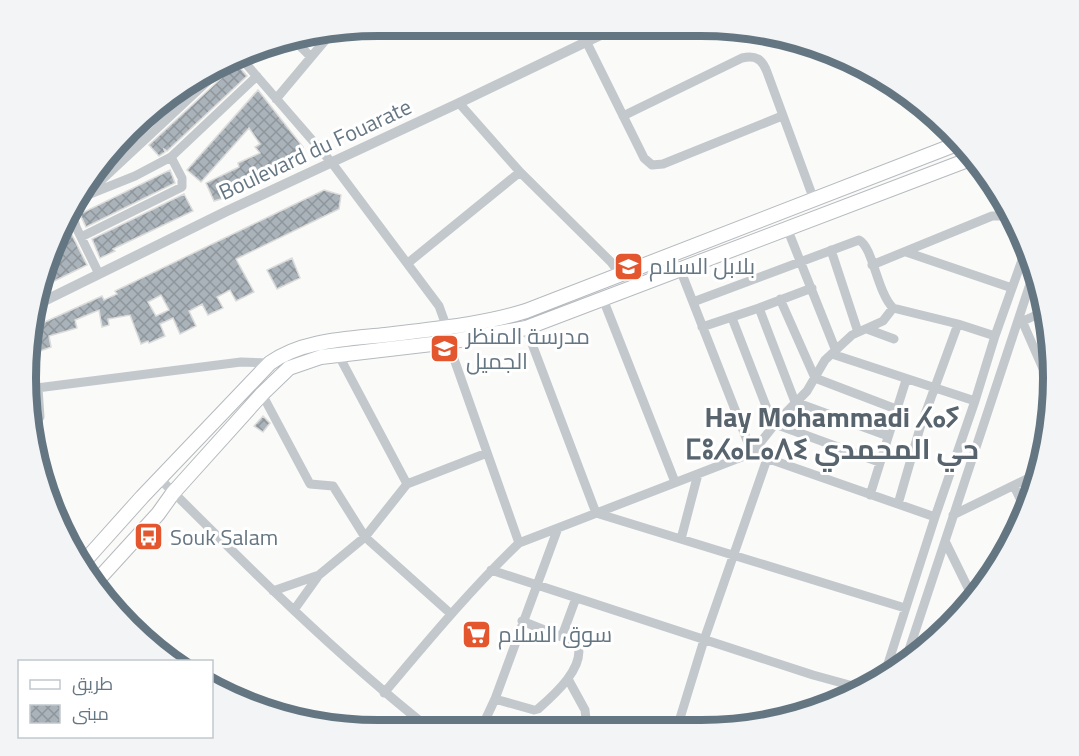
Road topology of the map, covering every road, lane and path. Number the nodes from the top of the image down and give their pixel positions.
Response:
1 (597, 36) edge
2 (325, 40) edge
3 (586, 41) junction
4 (300, 46) edge
5 (311, 57) junction
6 (246, 63) edge
7 (257, 76) junction
8 (207, 82) edge
9 (276, 99) junction
10 (459, 103) junction
11 (623, 116) junction
12 (782, 116) junction
13 (952, 146) edge
14 (171, 157) junction
15 (965, 161) edge
16 (332, 163) junction
17 (520, 172) junction
18 (93, 189) edge
19 (90, 194) edge
20 (814, 200) junction
21 (1002, 217) edge
22 (75, 220) edge
23 (787, 228) junction
24 (81, 237) junction
25 (831, 250) junction
26 (906, 252) junction
27 (1022, 260) edge
28 (799, 261) junction
29 (408, 263) junction
30 (872, 265) junction
31 (680, 269) junction
32 (99, 274) junction
33 (620, 274) junction
34 (1030, 286) edge
35 (812, 288) junction
36 (1012, 288) junction
37 (603, 299) junction
38 (780, 299) junction
39 (45, 300) edge
40 (693, 302) junction
41 (759, 308) junction
42 (893, 308) junction
43 (1037, 314) edge
44 (732, 318) junction
45 (1021, 318) junction
46 (958, 324) junction
47 (702, 327) junction
48 (526, 328) junction
49 (862, 330) junction
50 (448, 335) junction
51 (995, 336) junction
52 (894, 339) dead end
53 (834, 353) junction
54 (338, 354) junction
55 (270, 363) junction
56 (1043, 368) edge
57 (815, 378) junction
58 (906, 380) junction
59 (934, 388) junction
60 (36, 389) edge
61 (262, 394) junction
62 (975, 401) junction
63 (795, 402) junction
64 (896, 409) junction
65 (775, 424) junction
66 (888, 436) junction
67 (487, 453) junction
68 (752, 453) junction
69 (767, 459) junction
70 (879, 462) junction
71 (698, 474) junction
72 (160, 479) junction
73 (1028, 479) edge
74 (675, 482) junction
75 (407, 484) junction
76 (1014, 486) junction
77 (173, 493) junction
78 (870, 495) junction
79 (1021, 500) edge
80 (898, 504) junction
81 (596, 513) junction
82 (953, 515) junction
83 (935, 517) junction
84 (558, 528) junction
85 (365, 537) junction
86 (681, 539) junction
87 (945, 541) junction
88 (519, 543) junction
89 (733, 555) junction
90 (88, 558) edge
91 (491, 570) junction
92 (319, 574) junction
93 (100, 577) edge
94 (536, 585) junction
95 (969, 590) edge
96 (273, 591) junction
97 (576, 598) junction
98 (905, 608) junction
99 (294, 610) junction
100 (451, 614) junction
101 (522, 621) junction
102 (562, 636) junction
103 (704, 640) junction
104 (909, 646) joint
105 (908, 650) edge
106 (888, 664) edge
107 (568, 679) junction
108 (851, 685) edge
109 (384, 693) junction
110 (495, 699) junction
111 (418, 720) edge
112 (485, 720) edge
113 (586, 720) edge
114 (679, 720) edge

1 - 3 street, Boulevard du Fouarate
2 - 5 street
3 - 10 street, Boulevard du Fouarate
3 - 11 street
4 - 5 street
5 - 9 street
6 - 7 street
7 - 9 street
7 - 14 street
8 - 18 street
9 - 16 street
10 - 16 street, Boulevard du Fouarate
10 - 17 street
11 - 12 street
11 - 12 street
12 - 20 street
13 - 20 main road
14 - 19 street
14 - 24 street
15 - 23 main road
16 - 29 street
16 - 32 street, Boulevard du Fouarate
17 - 29 street
17 - 33 street
20 - 33 main road
21 - 26 street
22 - 24 street
23 - 28 street
23 - 31 main road
24 - 32 street
25 - 28 street
25 - 30 street
25 - 49 street
26 - 30 street
26 - 36 street
27 - 36 street
28 - 35 street
28 - 40 street
29 - 50 street
30 - 42 street
31 - 37 main road
31 - 40 street
32 - 39 street, Boulevard du Fouarate
33 - 50 main road
34 - 45 street
35 - 38 street
35 - 53 street
36 - 51 street
37 - 48 main road
37 - 74 street
38 - 41 street
38 - 57 street
40 - 47 street
41 - 44 street
41 - 63 street
42 - 46 street
42 - 49 street
43 - 45 street
44 - 47 street
44 - 65 street
45 - 56 street
45 - 82 street
46 - 51 street
46 - 59 street
47 - 68 street
48 - 50 main road
48 - 81 street
49 - 52 street
49 - 53 street
50 - 54 main road
50 - 55 main road
50 - 67 street
51 - 62 street
53 - 57 street
53 - 58 street
54 - 61 main road
54 - 75 street
55 - 60 street
55 - 72 main road
57 - 63 street
57 - 64 street
58 - 59 street
58 - 64 street
59 - 62 street
59 - 80 street
61 - 77 main road
61 - 85 street
62 - 83 street
63 - 65 street
63 - 66 street
64 - 66 street
65 - 68 street
65 - 70 street
66 - 70 street
67 - 75 street
67 - 88 street
68 - 69 street
68 - 71 street
69 - 78 street
69 - 89 street
70 - 78 street
71 - 74 street
71 - 86 street
72 - 77 street
72 - 90 main road
73 - 76 street
74 - 81 street
75 - 85 street
76 - 79 street
76 - 82 street
77 - 93 main road
77 - 96 street
78 - 80 street
80 - 83 street
81 - 84 street
81 - 86 street
82 - 87 street
83 - 98 street
84 - 88 street
84 - 94 street
85 - 92 street
85 - 100 street
86 - 89 street
87 - 95 street
87 - 104 street
88 - 91 street
89 - 98 street
89 - 103 street
91 - 94 street
91 - 100 street
92 - 96 street
92 - 99 street
94 - 97 street
94 - 101 street
96 - 99 street
97 - 102 street
97 - 103 street
98 - 106 street
99 - 109 street
100 - 109 street
101 - 102 street
101 - 110 street
102 - 107 street
103 - 108 street
103 - 114 street
104 - 105 street
107 - 110 street
107 - 113 street
109 - 111 street
110 - 112 street

